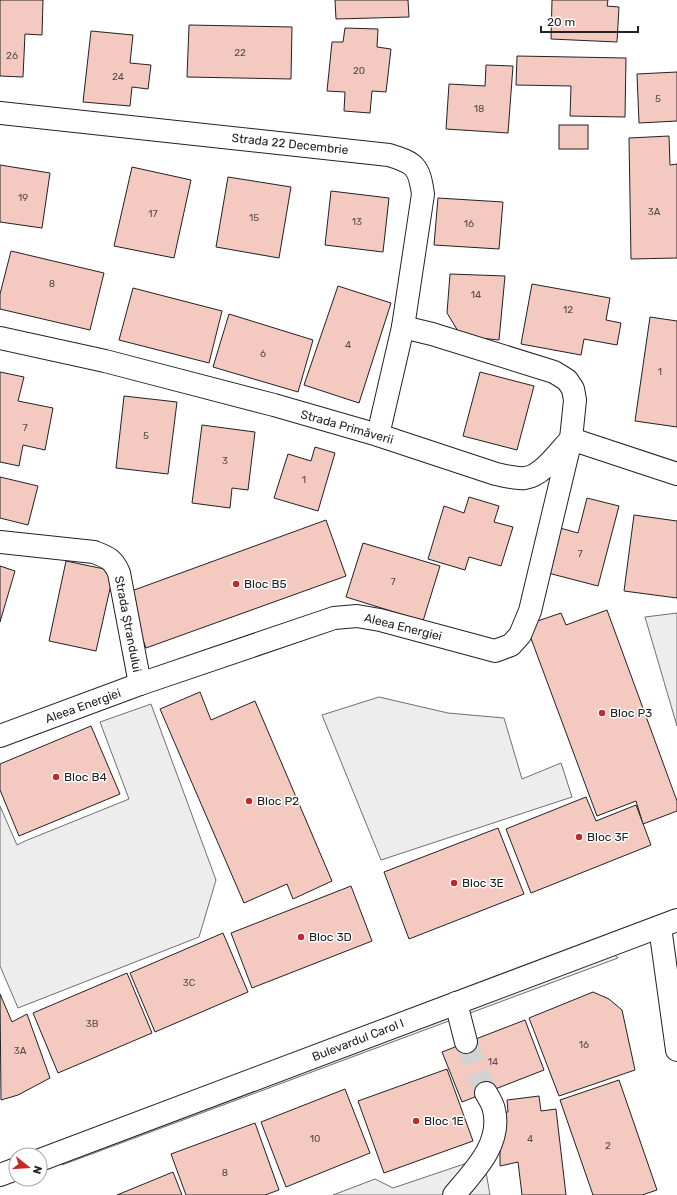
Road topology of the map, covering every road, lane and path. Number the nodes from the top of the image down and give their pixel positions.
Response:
1 (0, 113) edge
2 (403, 327) junction
3 (0, 338) edge
4 (378, 435) junction
5 (571, 439) junction
6 (677, 474) edge
7 (0, 542) edge
8 (140, 684) junction
9 (0, 736) edge
10 (669, 924) edge
11 (456, 1003) junction
12 (466, 1042) tunnel mouth
13 (677, 1050) edge
14 (486, 1093) tunnel mouth
15 (48, 1157) edge
16 (454, 1195) edge

1 - 2 street, Strada 22 Decembrie
2 - 4 street, Strada 22 Decembrie
2 - 5 street
3 - 4 street, Strada Primăverii
4 - 5 street, Strada Primăverii
5 - 6 street
5 - 8 street, Aleea Energiei
7 - 8 street, Strada Ștrandului
8 - 9 street, Aleea Energiei
10 - 11 street, Bulevardul Carol I
10 - 13 street
11 - 12 street
11 - 15 street, Bulevardul Carol I
14 - 16 street

